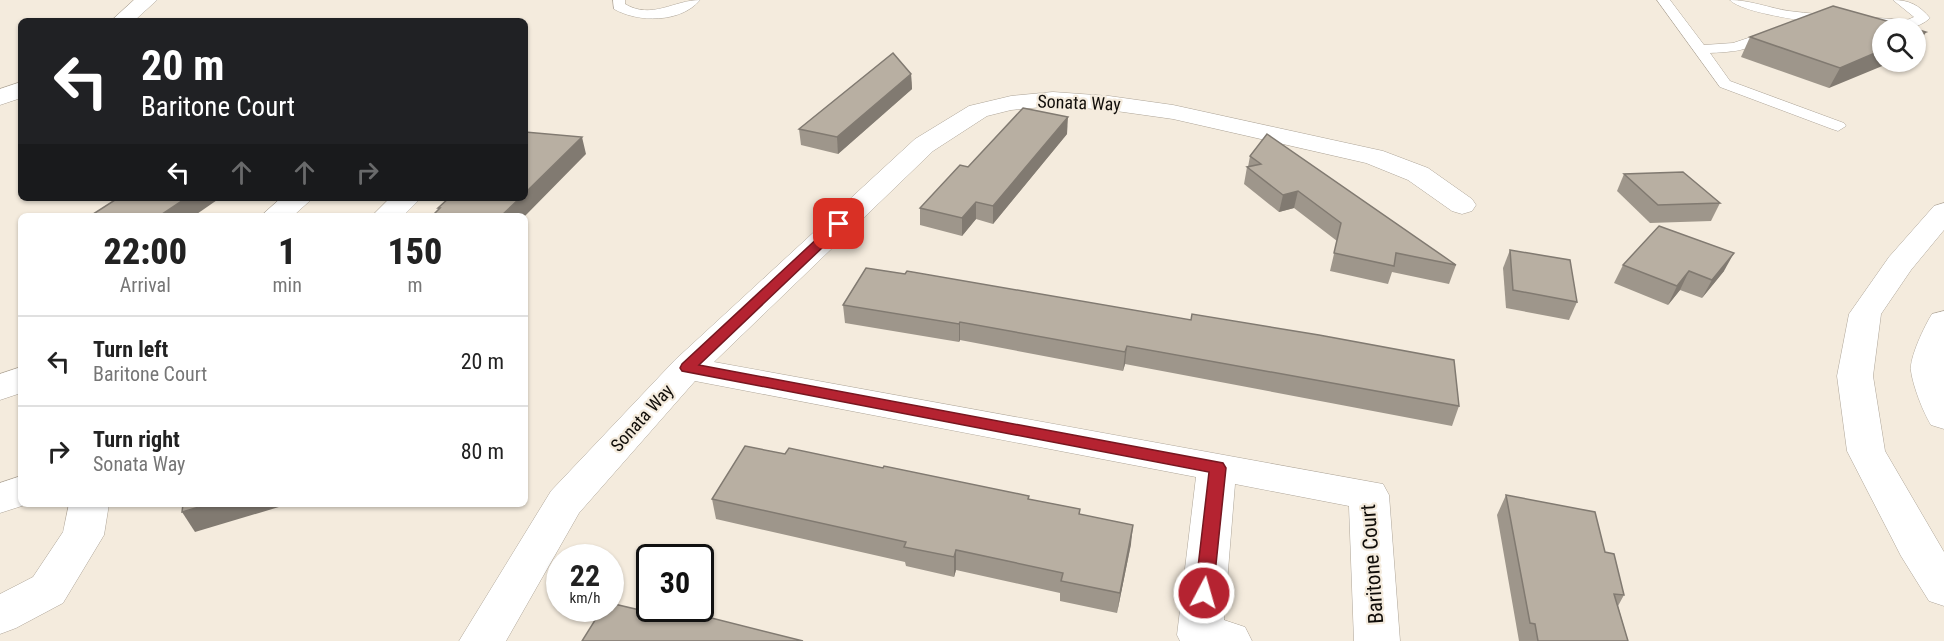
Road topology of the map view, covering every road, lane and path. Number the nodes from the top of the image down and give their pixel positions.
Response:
1 (147, 0) edge
2 (619, 0) edge
3 (694, 0) edge
4 (1663, 0) edge
5 (1736, 0) edge
6 (1899, 0) edge
7 (1799, 15) junction
8 (125, 18) edge
9 (1782, 30) edge
10 (1754, 40) edge
11 (1700, 50) junction
12 (18, 90) edge
13 (0, 98) edge
14 (1838, 126) dead end
15 (295, 201) edge
16 (404, 201) edge
17 (1462, 205) dead end
18 (1944, 212) edge
19 (278, 213) edge
20 (390, 213) edge
21 (1944, 321) edge
22 (687, 368) junction
23 (18, 380) edge
24 (0, 388) edge
25 (1944, 416) edge
26 (1218, 468) junction
27 (18, 492) edge
28 (0, 498) edge
29 (88, 507) edge
30 (1944, 588) edge
31 (0, 615) edge
32 (482, 641) edge
33 (1229, 641) edge
34 (1377, 641) edge

1 - 8 main road
2 - 3 lane
4 - 11 lane
5 - 7 lane
6 - 7 lane
7 - 9 lane
10 - 11 lane
11 - 14 lane
12 - 13 main road
15 - 19 main road
16 - 20 main road
17 - 22 main road, Sonata Way
18 - 30 main road
21 - 25 main road
22 - 26 main road, Baritone Court
22 - 32 main road, Sonata Way
23 - 24 main road
26 - 33 main road
26 - 34 main road, Baritone Court
27 - 28 main road
29 - 31 main road

